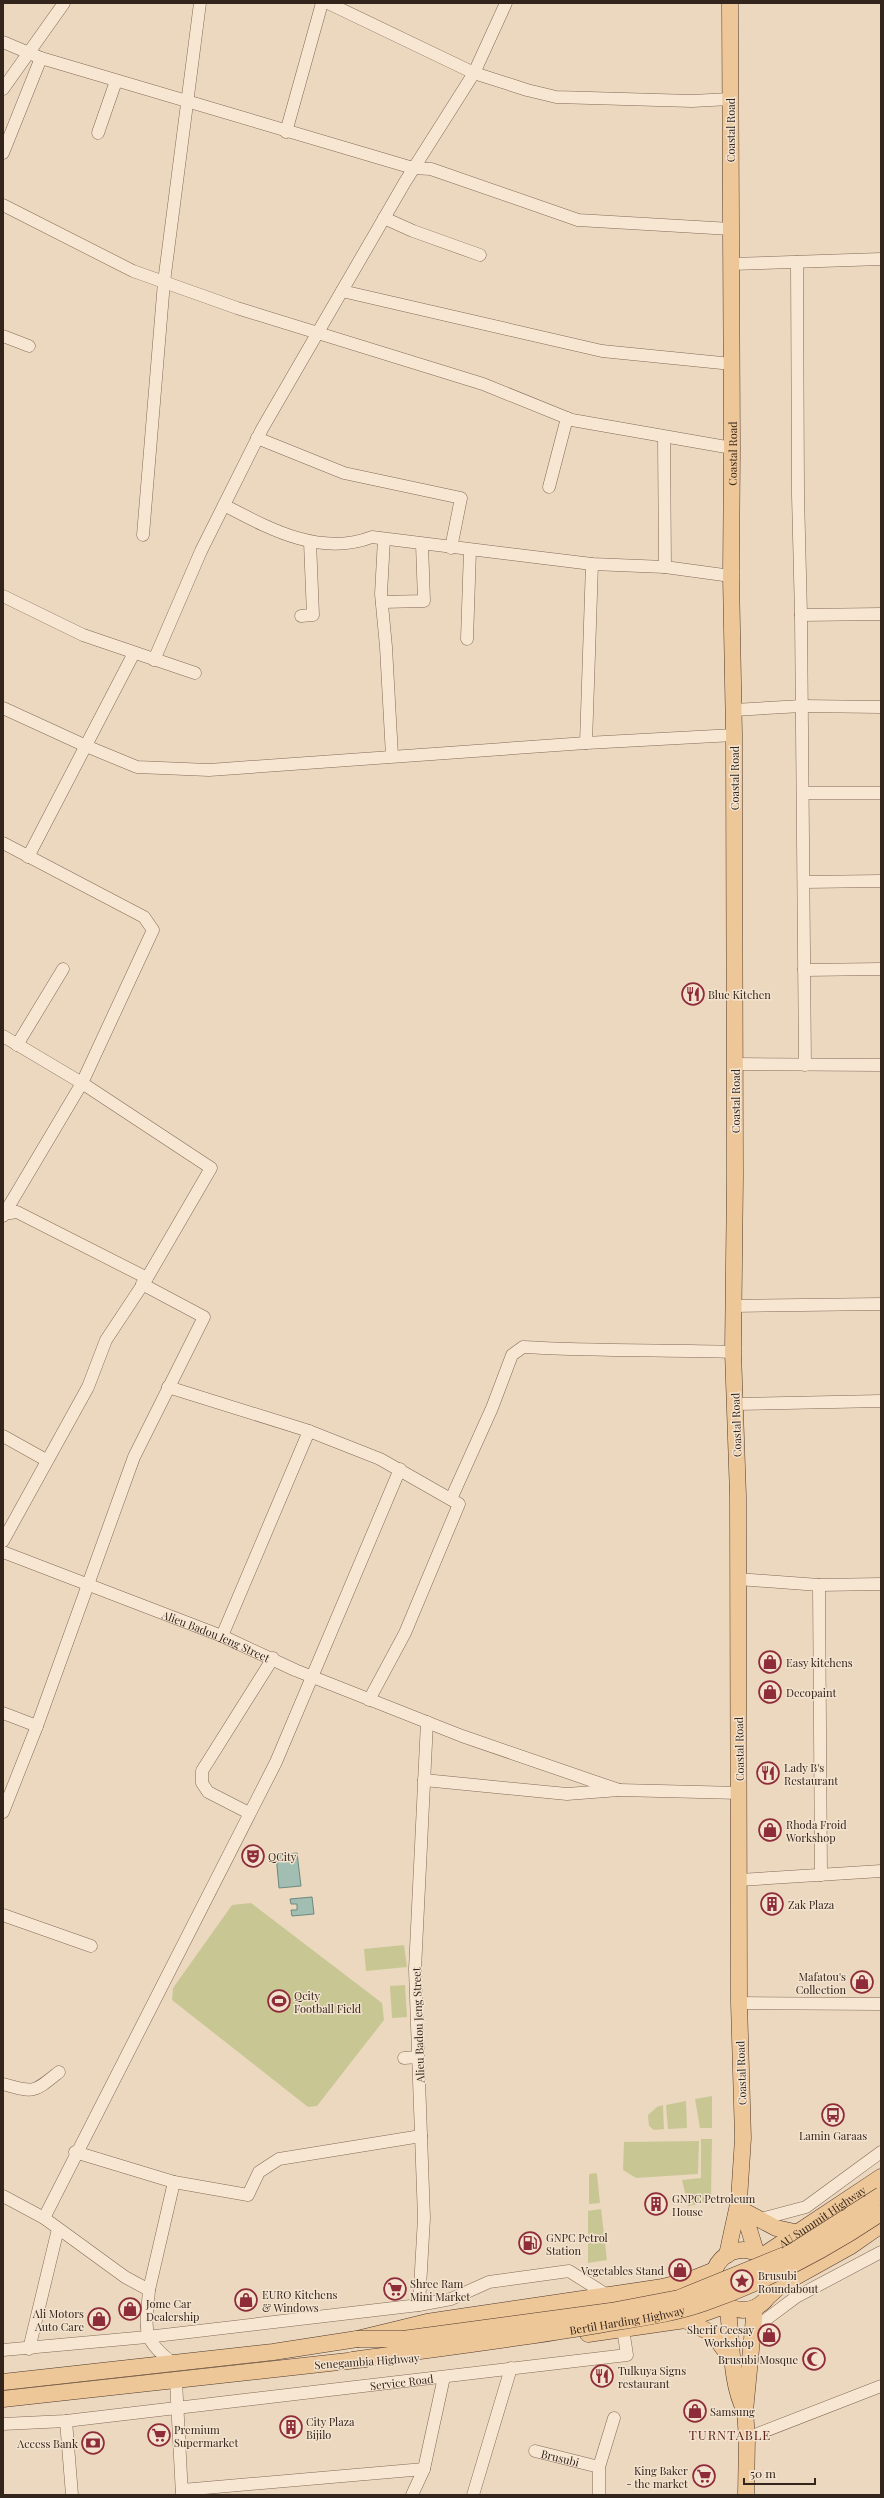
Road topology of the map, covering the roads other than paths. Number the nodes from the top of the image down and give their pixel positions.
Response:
1 (64, 3) edge
2 (200, 3) edge
3 (322, 3) edge
4 (328, 3) edge
5 (506, 3) edge
6 (730, 3) edge
7 (3, 42) edge
8 (35, 56) junction
9 (474, 73) junction
10 (116, 81) junction
11 (3, 89) edge
12 (730, 99) junction
13 (187, 103) junction
14 (98, 132) dead end
15 (286, 132) junction
16 (3, 153) edge
17 (414, 168) junction
18 (3, 205) edge
19 (384, 218) junction
20 (731, 230) junction
21 (480, 255) dead end
22 (881, 259) edge
23 (797, 262) junction
24 (731, 264) junction
25 (164, 282) junction
26 (342, 291) junction
27 (317, 333) junction
28 (3, 336) edge
29 (28, 346) dead end
30 (732, 364) junction
31 (567, 418) junction
32 (664, 437) junction
33 (257, 438) junction
34 (732, 448) junction
35 (549, 487) dead end
36 (224, 504) junction
37 (143, 535) dead end
38 (384, 539) junction
39 (310, 542) junction
40 (422, 544) junction
41 (451, 548) junction
42 (470, 550) junction
43 (592, 564) junction
44 (665, 567) junction
45 (731, 576) junction
46 (3, 596) edge
47 (382, 602) junction
48 (881, 614) edge
49 (301, 616) dead end
50 (801, 616) junction
51 (467, 639) dead end
52 (134, 653) junction
53 (154, 660) junction
54 (195, 672) dead end
55 (802, 706) junction
56 (881, 707) edge
57 (3, 708) edge
58 (734, 710) junction
59 (734, 735) junction
60 (586, 743) junction
61 (86, 746) junction
62 (392, 756) junction
63 (803, 793) junction
64 (881, 793) edge
65 (3, 844) edge
66 (28, 857) junction
67 (881, 881) edge
68 (804, 882) junction
69 (63, 969) dead end
70 (881, 969) edge
71 (804, 970) junction
72 (3, 1036) edge
73 (17, 1045) junction
74 (734, 1064) junction
75 (881, 1064) edge
76 (805, 1066) junction
77 (82, 1083) junction
78 (3, 1215) edge
79 (145, 1281) junction
80 (881, 1304) edge
81 (734, 1306) junction
82 (733, 1352) junction
83 (168, 1387) junction
84 (881, 1401) edge
85 (735, 1404) junction
86 (309, 1431) junction
87 (3, 1436) edge
88 (46, 1460) junction
89 (400, 1469) junction
90 (451, 1499) junction
91 (3, 1541) edge
92 (3, 1552) edge
93 (738, 1579) junction
94 (881, 1584) edge
95 (819, 1585) junction
96 (88, 1586) junction
97 (222, 1636) junction
98 (274, 1658) junction
99 (312, 1677) junction
100 (369, 1700) junction
101 (3, 1714) edge
102 (427, 1722) junction
103 (37, 1726) junction
104 (424, 1780) junction
105 (8, 1786) edge
106 (619, 1790) junction
107 (740, 1793) junction
108 (3, 1812) edge
109 (249, 1813) junction
110 (881, 1871) edge
111 (821, 1875) junction
112 (739, 1880) junction
113 (3, 1915) edge
114 (92, 1946) dead end
115 (739, 2003) junction
116 (881, 2004) edge
117 (418, 2057) junction
118 (404, 2058) dead end
119 (59, 2072) dead end
120 (3, 2084) edge
121 (421, 2136) junction
122 (75, 2152) junction
123 (881, 2152) edge
124 (881, 2176) edge
125 (174, 2182) junction
126 (881, 2194) edge
127 (3, 2196) edge
128 (746, 2210) junction
129 (881, 2213) edge
130 (44, 2218) junction
131 (881, 2225) edge
132 (58, 2229) junction
133 (799, 2233) junction
134 (881, 2252) edge
135 (727, 2254) junction
136 (759, 2254) junction
137 (715, 2270) junction
138 (149, 2290) junction
139 (770, 2294) junction
140 (607, 2295) junction
141 (419, 2305) junction
142 (727, 2305) junction
143 (755, 2308) junction
144 (685, 2320) junction
145 (623, 2329) junction
146 (752, 2330) junction
147 (147, 2337) junction
148 (357, 2339) junction
149 (29, 2349) junction
150 (3, 2350) edge
151 (352, 2360) junction
152 (733, 2362) junction
153 (174, 2364) junction
154 (511, 2368) junction
155 (444, 2377) junction
156 (176, 2381) junction
157 (3, 2382) edge
158 (881, 2386) edge
159 (3, 2399) edge
160 (177, 2406) junction
161 (745, 2411) junction
162 (614, 2418) dead end
163 (66, 2420) junction
164 (3, 2424) edge
165 (747, 2438) junction
166 (535, 2451) dead end
167 (599, 2466) junction
168 (424, 2469) junction
169 (182, 2492) edge
170 (72, 2495) edge
171 (412, 2495) edge
172 (473, 2495) edge
173 (599, 2495) edge
174 (746, 2495) edge

1 - 8 street
2 - 13 street
3 - 15 street
4 - 9 street
5 - 9 street
6 - 12 main road, Coastal Road
7 - 8 street
8 - 10 street
8 - 11 street
8 - 16 street
9 - 12 street
9 - 17 street
10 - 13 street
10 - 14 street
12 - 20 main road, Coastal Road
13 - 15 street
13 - 25 street
15 - 17 street
17 - 19 street
17 - 20 street
18 - 25 street
19 - 21 street
19 - 26 street
20 - 24 main road, Coastal Road
22 - 23 street
23 - 24 street
23 - 50 street
24 - 30 main road, Coastal Road
25 - 27 street
25 - 37 street
26 - 27 street
26 - 30 street
27 - 31 street
27 - 33 street
28 - 29 street
30 - 34 main road, Coastal Road
31 - 32 street
31 - 35 street
32 - 34 street
32 - 44 street
33 - 36 street
33 - 41 street
34 - 45 main road, Coastal Road
36 - 39 street
36 - 53 street
38 - 39 street
38 - 40 street
38 - 47 street
39 - 49 street
40 - 41 street
40 - 47 street
41 - 42 street
42 - 43 street
42 - 51 street
43 - 44 street
43 - 60 street
44 - 45 street
45 - 58 main road, Coastal Road
46 - 52 street
47 - 62 street
48 - 50 street
50 - 55 street
52 - 53 street
52 - 61 street
53 - 54 street
55 - 56 street
55 - 58 street
55 - 63 street
57 - 61 street
58 - 59 main road, Coastal Road
59 - 60 street
59 - 74 main road, Coastal Road
60 - 62 street
61 - 62 street
61 - 66 street
63 - 64 street
63 - 68 street
65 - 66 street
66 - 77 street
67 - 68 street
68 - 71 street
69 - 73 street
70 - 71 street
71 - 76 street
72 - 73 street
73 - 77 street
74 - 76 street
74 - 81 main road, Coastal Road
75 - 76 street
77 - 78 street
77 - 79 street
78 - 79 street
79 - 83 street
79 - 88 street
80 - 81 street
81 - 82 main road, Coastal Road
82 - 85 main road, Coastal Road
82 - 90 street
83 - 86 street
83 - 96 street
84 - 85 street
85 - 93 main road, Coastal Road
86 - 89 street
86 - 97 street
87 - 88 street
88 - 91 street
89 - 90 street
89 - 99 street
90 - 100 street
92 - 96 street, Alieu Badou Jeng Street
93 - 95 street
93 - 107 main road, Coastal Road
94 - 95 street
95 - 111 street
96 - 97 street, Alieu Badou Jeng Street
96 - 103 street
97 - 98 street, Alieu Badou Jeng Street
98 - 99 street, Alieu Badou Jeng Street
98 - 109 street
99 - 100 street, Alieu Badou Jeng Street
99 - 109 street
100 - 102 street, Alieu Badou Jeng Street
101 - 103 street
102 - 104 street, Alieu Badou Jeng Street
102 - 106 street, Alieu Badou Jeng Street
103 - 105 street
104 - 106 street
104 - 117 street, Alieu Badou Jeng Street
105 - 108 street
106 - 107 street
107 - 112 main road, Coastal Road
109 - 122 street
110 - 111 street
111 - 112 street
112 - 115 main road, Coastal Road
113 - 114 street
115 - 116 street
115 - 128 main road, Coastal Road
117 - 118 street
117 - 121 street, Alieu Badou Jeng Street
119 - 120 street
121 - 125 street
121 - 141 street, Alieu Badou Jeng Street
122 - 125 street
122 - 130 street
123 - 128 street
124 - 133 main road, AU Summit Highway
125 - 138 street
126 - 148 main road, Bertil Harding Highway, bridge
127 - 130 street
128 - 133 main road
128 - 135 main road, Coastal Road
128 - 136 main road, Coastal Road
129 - 151 main road, Bertil Harding Highway, bridge
130 - 132 street
131 - 139 main road
132 - 138 street
132 - 149 street
133 - 136 main road, AU Summit Highway
134 - 146 street
135 - 136 main road
135 - 137 main road
136 - 139 main road
137 - 140 main road, Senegambia Highway
137 - 142 main road
138 - 147 street
139 - 143 main road
140 - 141 street
140 - 148 main road, Senegambia Highway
141 - 147 street
142 - 143 main road
142 - 144 main road, Senegambia Highway
142 - 152 main road
143 - 146 main road
144 - 145 main road, Senegambia Highway
144 - 152 main road
145 - 151 main road, Senegambia Highway
145 - 154 street, Service Road
146 - 161 main road
147 - 149 street
147 - 153 street
148 - 153 main road, Senegambia Highway
149 - 150 street
151 - 156 main road, Senegambia Highway
152 - 161 main road
153 - 157 main road, Senegambia Highway
154 - 155 street, Service Road
154 - 172 street
155 - 160 street, Service Road
155 - 168 street
156 - 159 main road, Senegambia Highway
156 - 160 street
158 - 165 street
160 - 163 street, Service Road
160 - 169 street
161 - 165 main road
162 - 167 street
163 - 164 street, Service Road
163 - 170 street
165 - 174 main road
166 - 167 street, Brusubi
167 - 173 street
168 - 169 street
168 - 171 street

